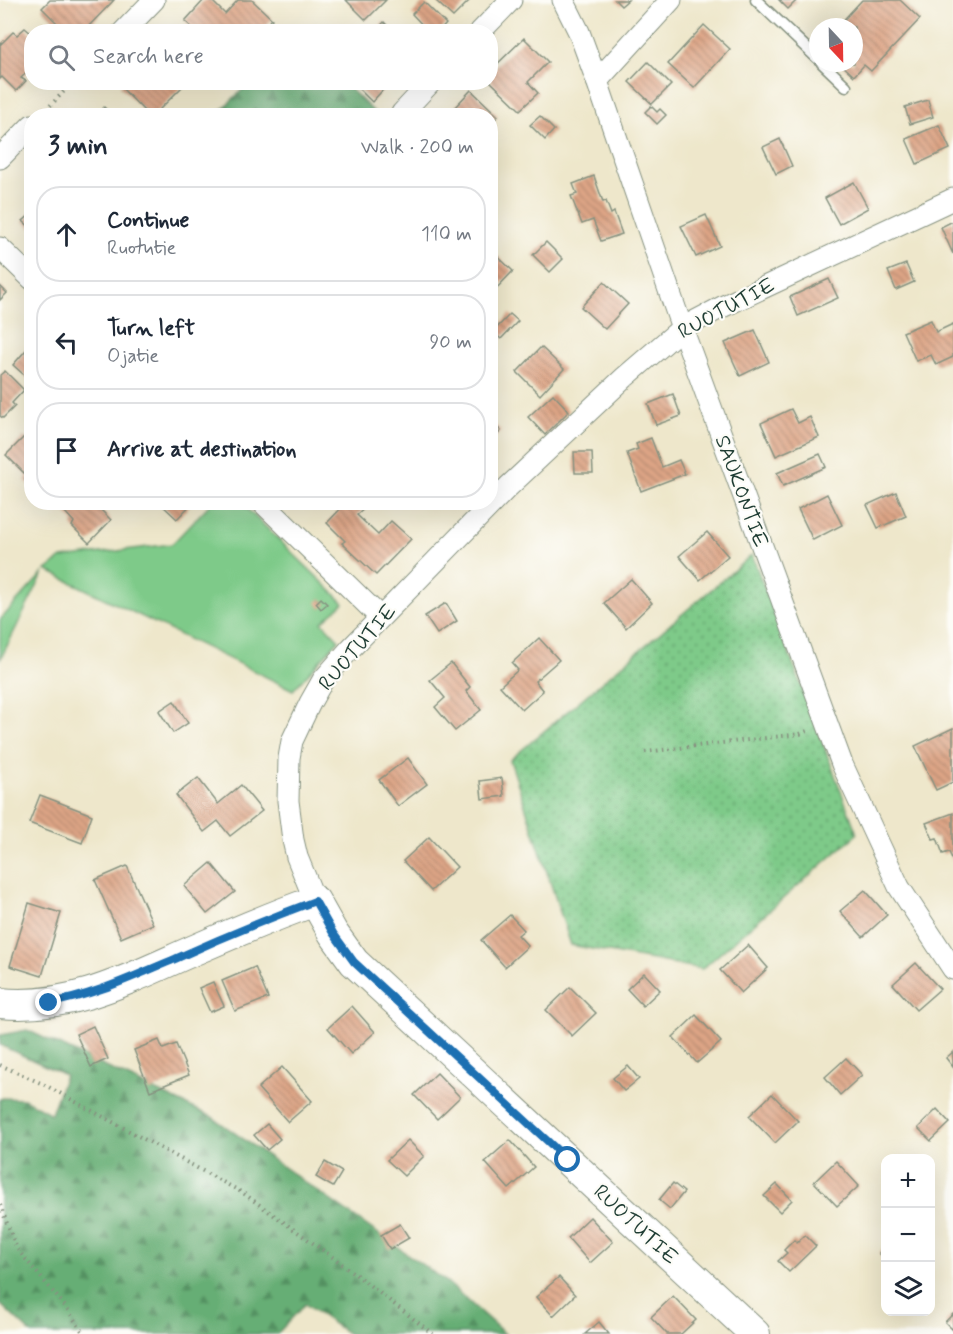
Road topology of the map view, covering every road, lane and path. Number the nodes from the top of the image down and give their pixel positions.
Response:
1 (154, 0) edge
2 (511, 0) edge
3 (563, 0) edge
4 (671, 0) edge
5 (756, 0) edge
6 (131, 24) edge
7 (488, 24) edge
8 (809, 50) edge
9 (831, 72) edge
10 (597, 81) junction
11 (846, 86) dead end
12 (65, 90) edge
13 (424, 90) edge
14 (48, 108) edge
15 (407, 108) edge
16 (24, 133) edge
17 (0, 158) edge
18 (953, 200) edge
19 (0, 248) edge
20 (24, 271) edge
21 (682, 328) junction
22 (498, 497) edge
23 (270, 510) edge
24 (485, 510) edge
25 (380, 617) junction
26 (827, 724) junction
27 (645, 752) dead end
28 (315, 901) junction
29 (953, 969) edge
30 (0, 1003) edge
31 (0, 1065) edge
32 (0, 1205) edge
33 (84, 1334) edge
34 (433, 1334) edge
35 (755, 1334) edge

1 - 6 street
2 - 7 street
3 - 10 street, SAUKONTIE
4 - 10 street
5 - 8 lane
9 - 11 lane
10 - 21 street, SAUKONTIE
12 - 14 path
13 - 15 street
16 - 17 street
18 - 21 street, RUOTUTIE
19 - 20 street
21 - 22 street, RUOTUTIE
21 - 26 street, SAUKONTIE
23 - 25 street
24 - 25 street, RUOTUTIE
25 - 28 street, RUOTUTIE
26 - 27 path
26 - 29 street, SAUKONTIE
28 - 30 street
28 - 35 street, RUOTUTIE
31 - 34 path
32 - 33 path

